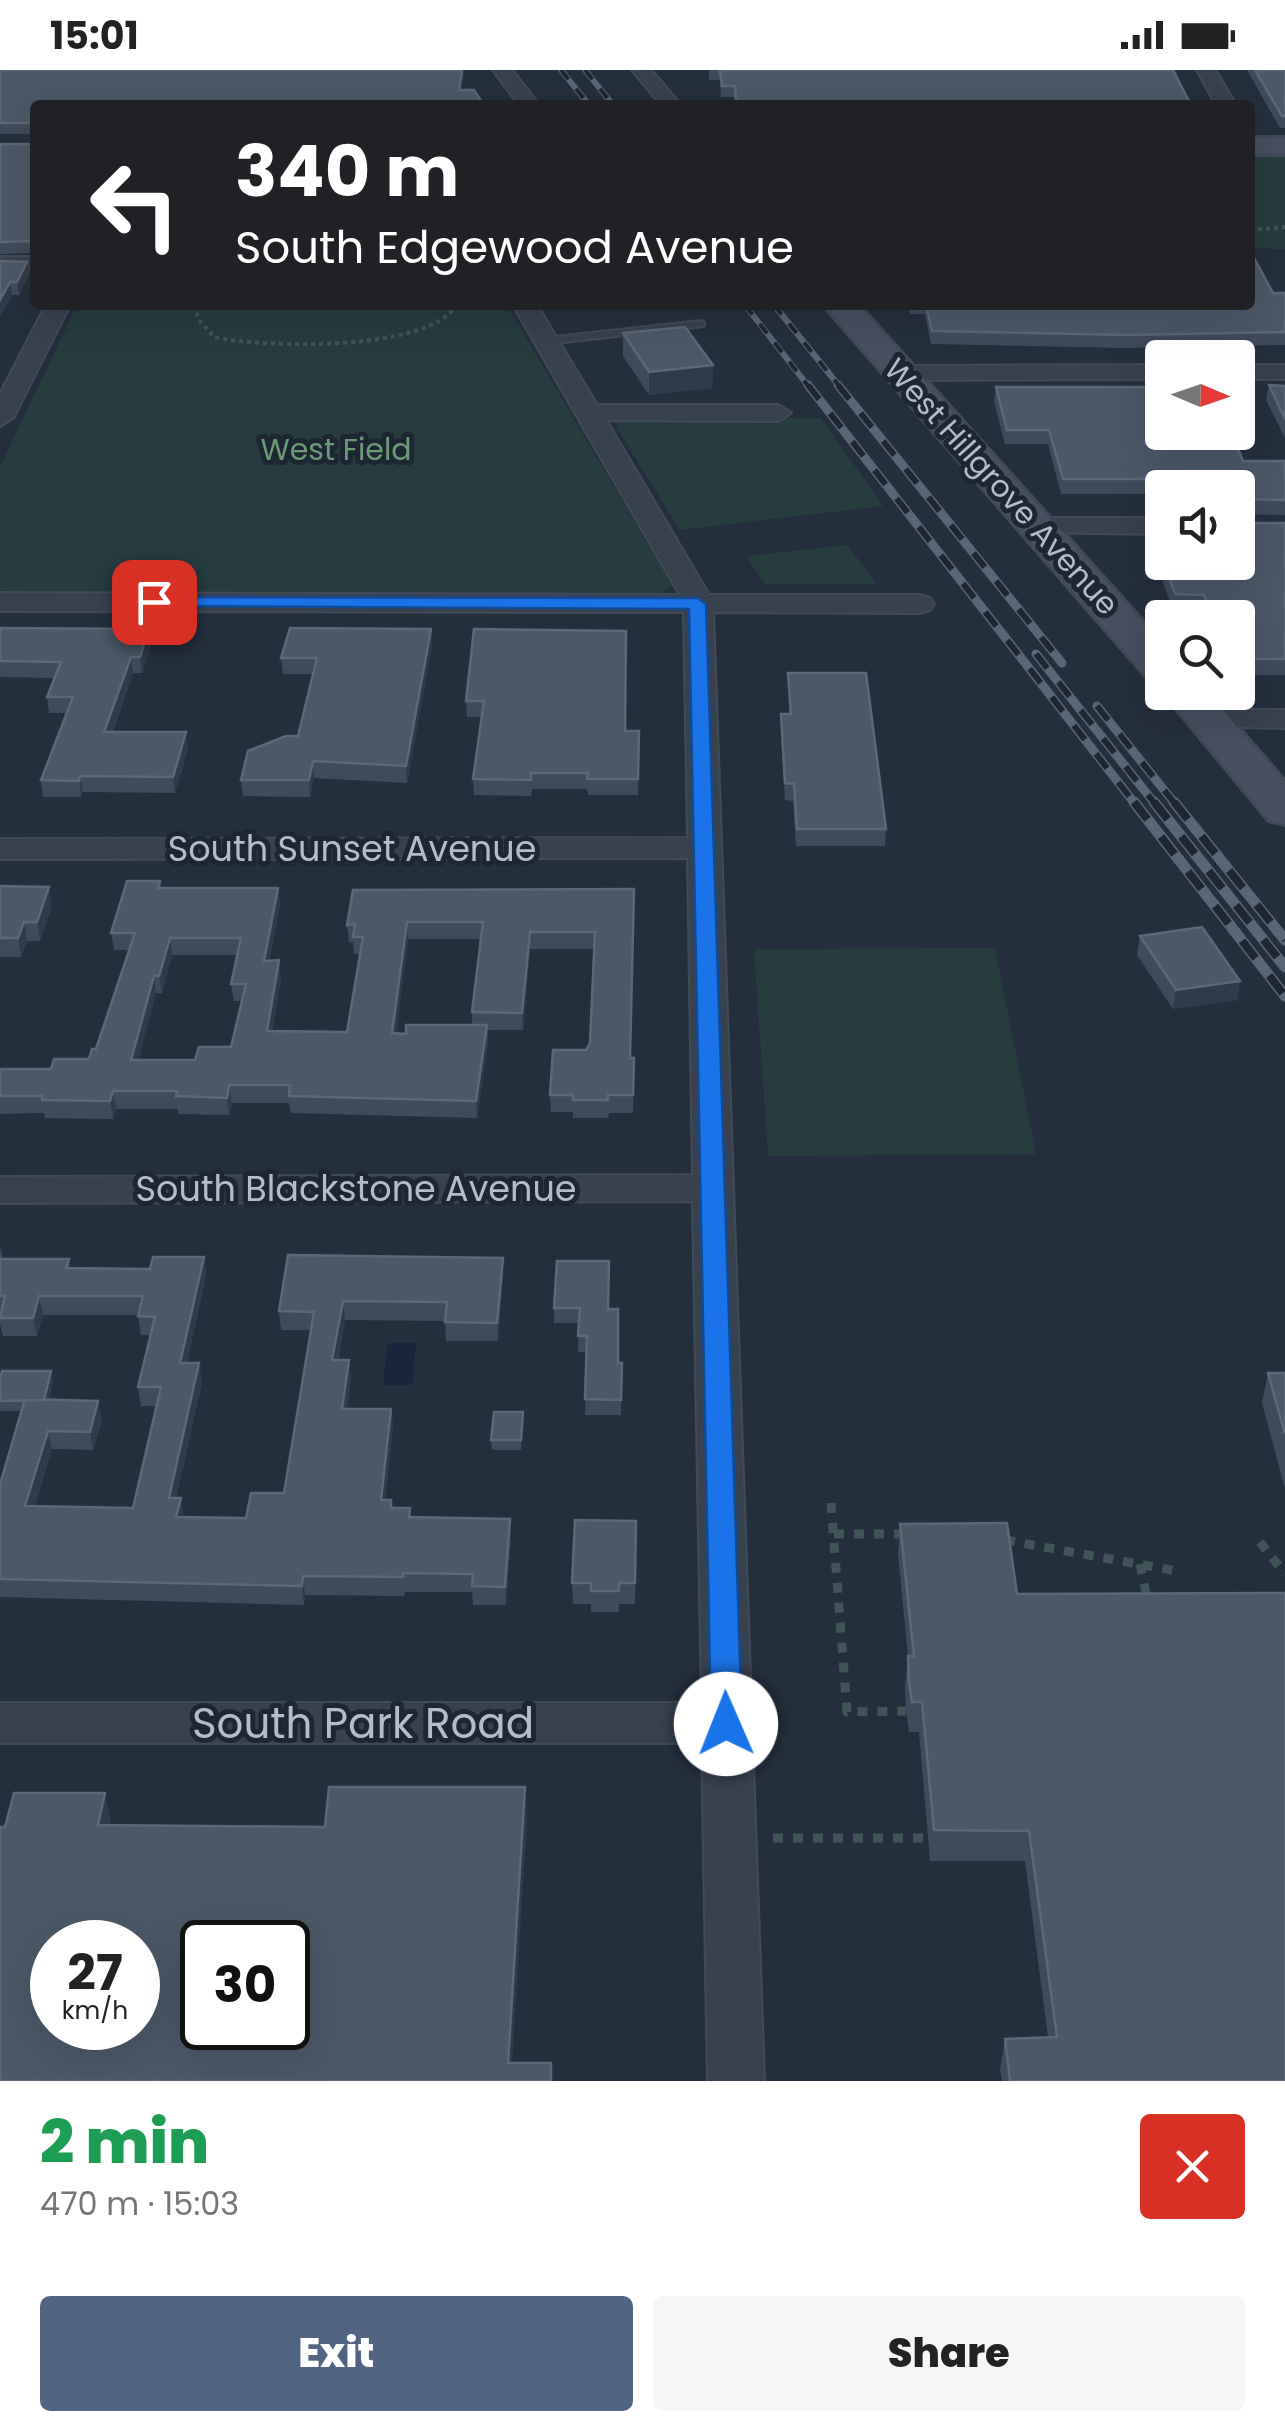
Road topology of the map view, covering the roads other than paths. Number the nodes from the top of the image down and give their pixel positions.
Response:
1 (502, 70) edge
2 (641, 70) edge
3 (1206, 70) edge
4 (525, 100) edge
5 (667, 100) edge
6 (1223, 100) edge
7 (1255, 146) edge
8 (1285, 146) edge
9 (0, 264) edge
10 (30, 264) edge
11 (55, 310) edge
12 (528, 310) edge
13 (844, 310) edge
14 (700, 324) dead end
15 (546, 341) junction
16 (1145, 372) edge
17 (1255, 372) edge
18 (1285, 372) edge
19 (897, 373) junction
20 (589, 412) junction
21 (778, 413) dead end
22 (1, 415) edge
23 (1036, 526) junction
24 (1145, 526) edge
25 (0, 602) edge
26 (698, 604) junction
27 (920, 604) dead end
28 (1145, 649) edge
29 (1199, 710) edge
30 (1223, 710) edge
31 (1285, 719) edge
32 (1285, 810) edge
33 (704, 848) junction
34 (0, 849) edge
35 (712, 1188) junction
36 (0, 1190) edge
37 (0, 1724) edge
38 (726, 1724) junction
39 (736, 2081) edge

1 - 4 street
2 - 5 street
3 - 6 street
7 - 8 street
9 - 10 street
11 - 22 street
12 - 15 street
13 - 19 street, West Hillgrove Avenue
14 - 15 lane
15 - 20 street
16 - 19 street
17 - 18 street
19 - 23 street, West Hillgrove Avenue
20 - 21 street
20 - 26 street
23 - 24 street
23 - 28 street, West Hillgrove Avenue
25 - 26 street
26 - 27 street
26 - 33 street
29 - 32 street
30 - 31 street
33 - 34 street, South Sunset Avenue
33 - 35 street
35 - 36 street, South Blackstone Avenue
35 - 38 street
37 - 38 street, South Park Road
38 - 39 street

